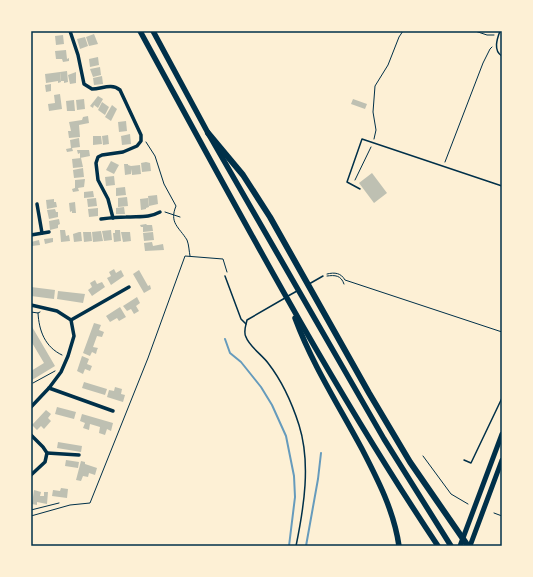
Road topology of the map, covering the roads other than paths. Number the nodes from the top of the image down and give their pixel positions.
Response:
1 (70, 31) edge
2 (140, 31) edge
3 (153, 31) edge
4 (500, 31) edge
5 (502, 56) edge
6 (208, 133) junction
7 (502, 186) edge
8 (360, 190) dead end
9 (37, 204) dead end
10 (160, 212) road end
11 (112, 218) junction
12 (101, 219) dead end
13 (49, 232) dead end
14 (42, 233) junction
15 (31, 235) edge
16 (225, 276) dead end
17 (323, 276) road end
18 (129, 287) dead end
19 (31, 305) edge
20 (290, 305) junction
21 (71, 320) junction
22 (246, 324) junction
23 (48, 388) junction
24 (502, 398) edge
25 (31, 407) edge
26 (113, 412) dead end
27 (502, 434) edge
28 (31, 435) edge
29 (47, 453) junction
30 (79, 455) dead end
31 (464, 460) dead end
32 (502, 460) edge
33 (31, 474) edge
34 (447, 539) junction
35 (296, 546) edge
36 (399, 546) edge
37 (438, 546) edge
38 (452, 546) edge
39 (455, 546) edge
40 (460, 546) edge
41 (469, 546) edge

1 - 11 street
2 - 20 highway
3 - 6 highway
4 - 5 lane
6 - 34 highway
6 - 41 highway
7 - 8 lane
9 - 14 street
10 - 11 street
11 - 12 street
13 - 14 street
14 - 15 street
16 - 22 lane
17 - 22 lane
18 - 21 street
19 - 21 street
20 - 36 highway
20 - 37 highway
21 - 23 street
22 - 35 lane
23 - 25 street
23 - 26 street
24 - 31 lane
27 - 40 main road
28 - 29 street
29 - 30 street
29 - 33 street
32 - 41 main road
34 - 38 highway
34 - 39 highway

